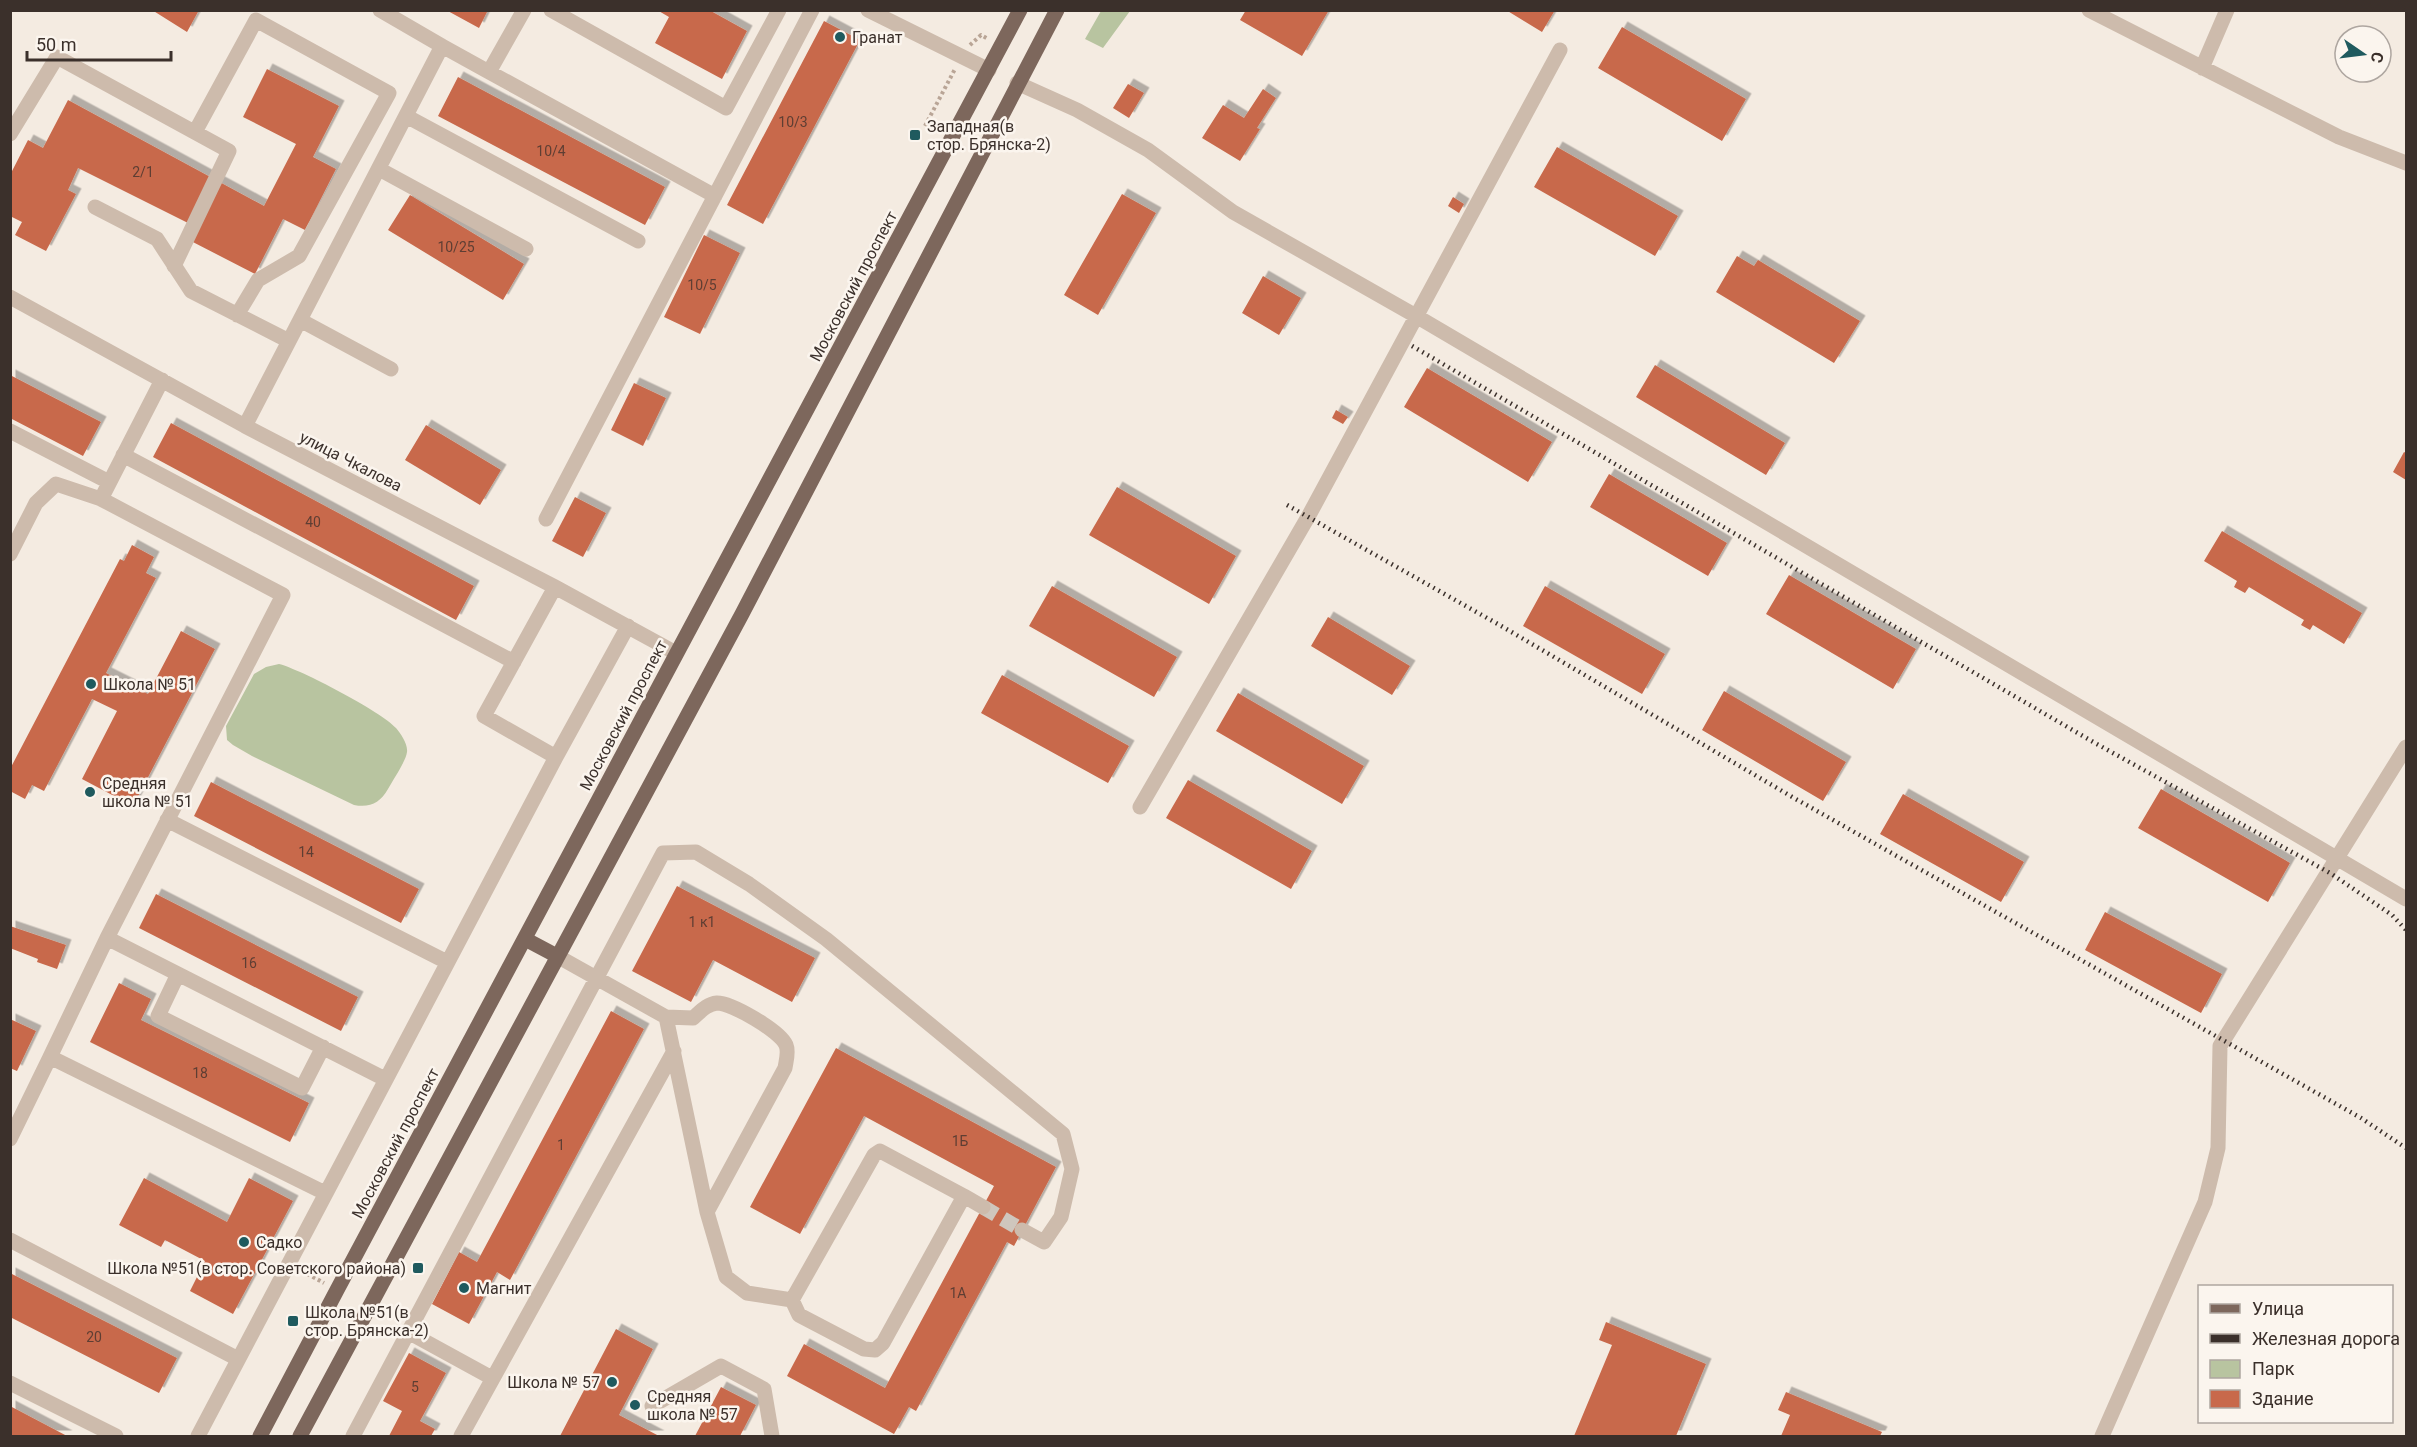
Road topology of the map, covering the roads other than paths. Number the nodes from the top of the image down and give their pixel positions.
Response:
1 (380, 10) edge
2 (524, 10) edge
3 (551, 10) edge
4 (779, 10) edge
5 (812, 10) edge
6 (868, 10) edge
7 (1020, 10) edge
8 (1057, 10) edge
9 (2089, 10) edge
10 (2227, 10) edge
11 (442, 46) junction
12 (1560, 50) dead end
13 (2202, 68) junction
14 (989, 70) junction
15 (489, 72) junction
16 (1017, 83) junction
17 (406, 116) junction
18 (195, 132) junction
19 (10, 134) edge
20 (2406, 163) edge
21 (379, 169) junction
22 (715, 196) junction
23 (95, 207) dead end
24 (638, 241) dead end
25 (526, 249) dead end
26 (174, 266) junction
27 (10, 297) edge
28 (237, 315) junction
29 (1416, 316) junction
30 (300, 320) junction
31 (289, 341) junction
32 (391, 369) dead end
33 (162, 380) junction
34 (245, 426) junction
35 (10, 431) edge
36 (123, 455) junction
37 (109, 482) junction
38 (101, 499) junction
39 (546, 519) dead end
40 (10, 554) edge
41 (555, 587) junction
42 (628, 626) junction
43 (676, 653) junction
44 (514, 662) junction
45 (2406, 747) edge
46 (556, 757) junction
47 (1140, 807) dead end
48 (167, 820) junction
49 (2339, 858) junction
50 (2406, 899) edge
51 (107, 938) junction
52 (525, 939) junction
53 (557, 956) junction
54 (447, 962) junction
55 (178, 974) junction
56 (596, 977) junction
57 (666, 1017) junction
58 (323, 1047) junction
59 (674, 1051) junction
60 (50, 1057) junction
61 (385, 1079) junction
62 (10, 1139) edge
63 (325, 1193) junction
64 (964, 1196) junction
65 (983, 1207) tunnel mouth
66 (707, 1212) junction
67 (1022, 1230) tunnel mouth
68 (10, 1240) edge
69 (792, 1300) junction
70 (408, 1332) junction
71 (238, 1359) junction
72 (492, 1378) junction
73 (10, 1383) edge
74 (651, 1406) dead end
75 (116, 1437) edge
76 (198, 1437) edge
77 (261, 1437) edge
78 (300, 1437) edge
79 (353, 1437) edge
80 (461, 1437) edge
81 (772, 1437) edge
82 (2102, 1437) edge

1 - 11 street
2 - 15 street
3 - 4 street
5 - 22 street
6 - 14 street
7 - 14 main road, Московский проспект
8 - 16 main road
9 - 13 street
10 - 13 street
11 - 15 street
11 - 17 street
12 - 29 street
13 - 20 street
14 - 43 main road, Московский проспект
15 - 22 street
16 - 29 street
16 - 53 main road
17 - 21 street
17 - 24 street
18 - 19 street
18 - 26 street
18 - 28 street
21 - 25 street
21 - 30 street
22 - 39 street
23 - 26 street
26 - 28 street
27 - 33 street, улица Чкалова
28 - 31 street
29 - 47 street
29 - 49 street
30 - 31 street
30 - 32 street
31 - 34 street
33 - 34 street, улица Чкалова
33 - 36 street
34 - 41 street, улица Чкалова
35 - 37 street
36 - 37 street
36 - 44 street
37 - 38 street
38 - 40 street
38 - 48 street
41 - 42 street, улица Чкалова
41 - 44 street
42 - 43 street, улица Чкалова
42 - 46 street
43 - 52 main road, Московский проспект
44 - 46 street
45 - 49 street
46 - 54 street
48 - 51 street
48 - 54 street
49 - 50 street
49 - 82 street
51 - 55 street
51 - 60 street
52 - 53 main road
52 - 77 main road, Московский проспект
53 - 56 street
53 - 78 main road
54 - 61 street
55 - 58 street
55 - 58 street
56 - 57 street
56 - 67 street
56 - 70 street
57 - 59 street
57 - 66 street
58 - 61 street
59 - 66 street
59 - 72 street
60 - 62 street
60 - 63 street
61 - 63 street
63 - 71 street
64 - 65 street
64 - 69 street
64 - 69 street
66 - 69 street
68 - 71 street
70 - 72 street
70 - 79 street
71 - 76 street
72 - 80 street
73 - 75 street
74 - 81 street

